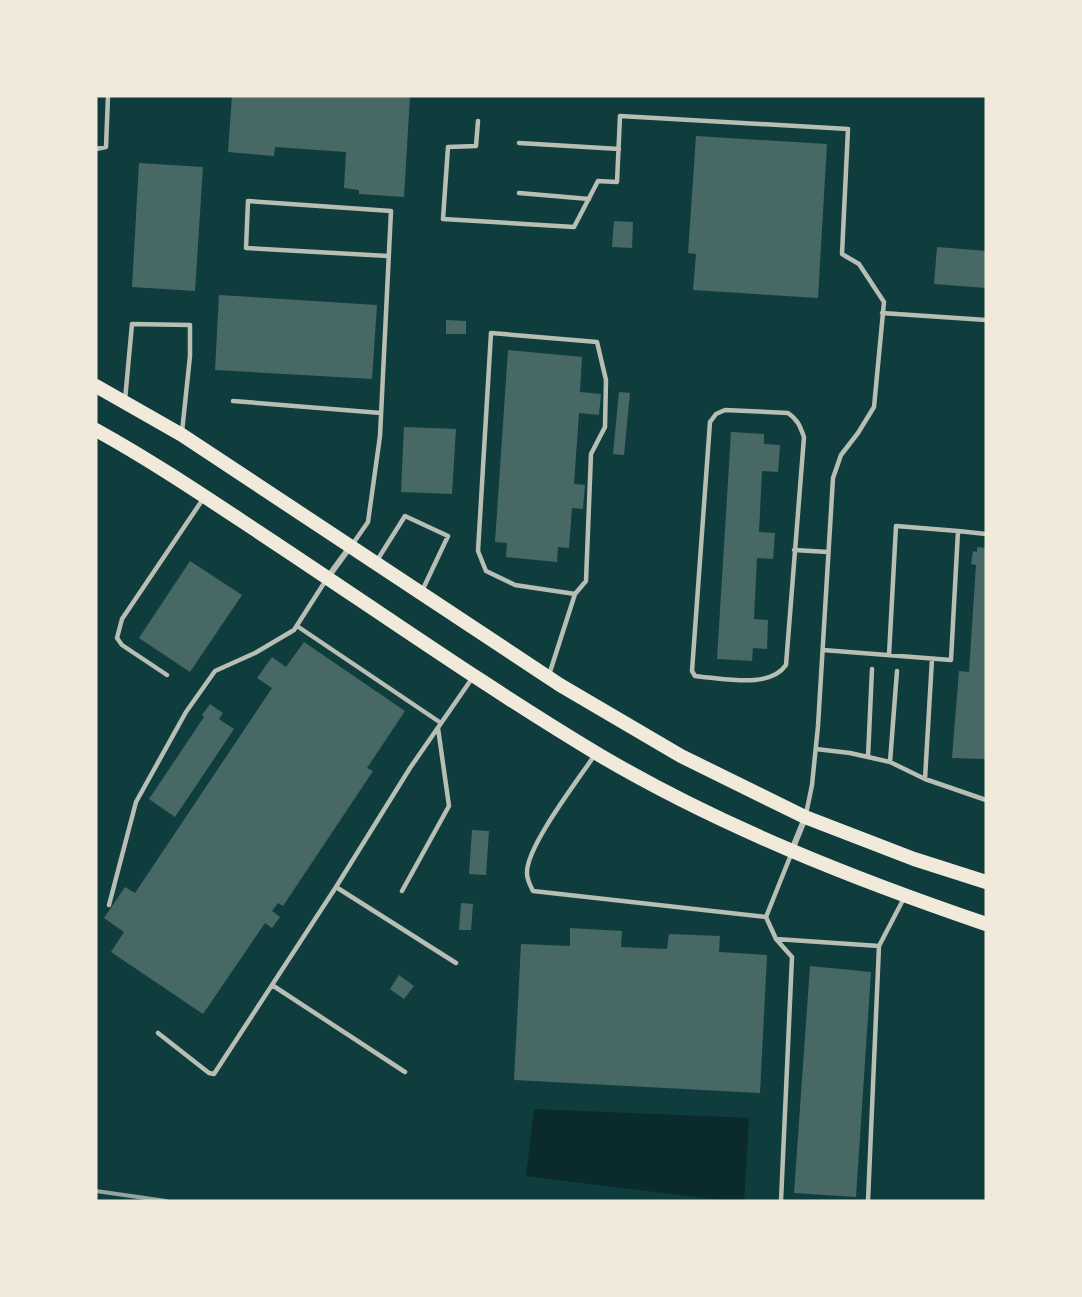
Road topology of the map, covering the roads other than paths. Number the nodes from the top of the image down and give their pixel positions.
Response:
1 (108, 96) edge
2 (478, 121) dead end
3 (519, 143) dead end
4 (619, 149) junction
5 (96, 150) edge
6 (519, 193) dead end
7 (589, 199) junction
8 (388, 256) junction
9 (882, 313) junction
10 (986, 320) edge
11 (96, 386) edge
12 (124, 401) junction
13 (233, 401) dead end
14 (381, 412) junction
15 (96, 430) edge
16 (182, 435) junction
17 (204, 497) junction
18 (958, 531) junction
19 (986, 534) edge
20 (350, 547) junction
21 (794, 550) junction
22 (828, 552) junction
23 (375, 564) junction
24 (327, 578) junction
25 (421, 594) junction
26 (575, 594) junction
27 (297, 626) junction
28 (823, 650) junction
29 (889, 655) junction
30 (932, 659) junction
31 (872, 669) dead end
32 (897, 671) dead end
33 (166, 675) dead end
34 (475, 675) junction
35 (548, 678) junction
36 (440, 726) junction
37 (816, 749) junction
38 (597, 753) junction
39 (868, 757) junction
40 (890, 762) junction
41 (925, 779) junction
42 (986, 800) edge
43 (806, 817) junction
44 (792, 852) junction
45 (986, 882) edge
46 (336, 887) junction
47 (402, 891) dead end
48 (905, 896) junction
49 (109, 905) dead end
50 (766, 916) junction
51 (986, 924) edge
52 (776, 939) junction
53 (879, 945) junction
54 (456, 963) dead end
55 (272, 985) junction
56 (158, 1033) dead end
57 (405, 1072) dead end
58 (781, 1201) edge
59 (868, 1201) edge

1 - 5 lane
2 - 7 lane
3 - 4 lane
4 - 7 lane
4 - 9 lane
6 - 7 lane
8 - 8 lane
8 - 14 lane
9 - 10 lane
9 - 22 lane
11 - 12 main road
12 - 16 main road
12 - 16 lane
13 - 14 lane
14 - 20 lane
15 - 17 main road
16 - 20 main road
17 - 24 main road
17 - 33 lane
18 - 19 lane
18 - 29 lane
18 - 30 lane
20 - 23 main road
20 - 24 street
21 - 21 lane
21 - 22 lane
22 - 28 lane
23 - 25 main road
23 - 25 lane
24 - 27 lane
24 - 34 main road
25 - 35 main road
26 - 26 lane
26 - 35 lane
27 - 36 lane
27 - 49 lane
28 - 29 lane
28 - 37 lane
29 - 30 lane
30 - 41 lane
31 - 39 lane
32 - 40 lane
34 - 36 lane
34 - 38 main road
35 - 43 main road
36 - 46 lane
36 - 47 lane
37 - 39 lane
37 - 43 lane
38 - 44 main road
38 - 50 lane
39 - 40 lane
40 - 41 lane
41 - 42 lane
43 - 44 street
43 - 45 main road
44 - 48 main road
44 - 50 lane
46 - 54 lane
46 - 55 lane
48 - 51 main road
48 - 53 lane
50 - 52 lane
52 - 53 lane
52 - 58 lane
53 - 59 lane
55 - 56 lane
55 - 57 lane

